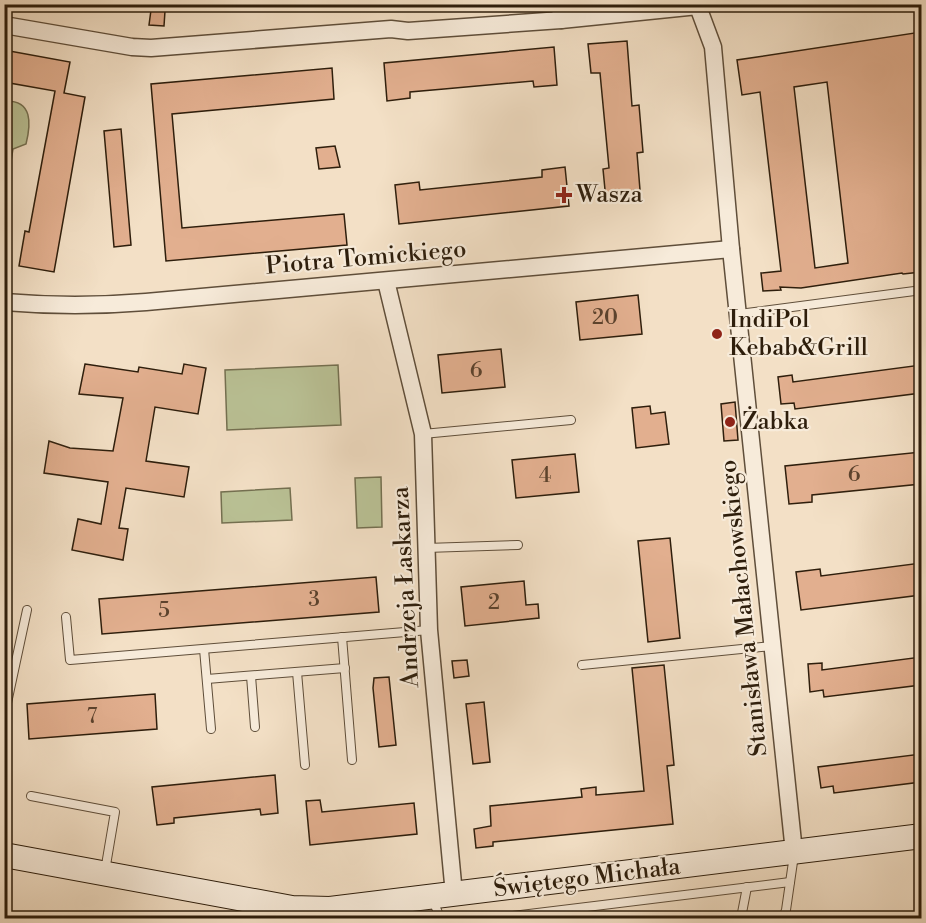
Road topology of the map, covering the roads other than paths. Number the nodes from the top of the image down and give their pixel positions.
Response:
1 (697, 5) edge
2 (561, 12) edge
3 (4, 25) edge
4 (731, 249) junction
5 (386, 281) junction
6 (921, 290) edge
7 (4, 302) edge
8 (739, 314) junction
9 (571, 420) dead end
10 (423, 434) junction
11 (518, 544) dead end
12 (426, 548) junction
13 (27, 610) dead end
14 (66, 617) dead end
15 (429, 630) junction
16 (342, 637) junction
17 (772, 646) junction
18 (204, 649) junction
19 (582, 665) dead end
20 (345, 668) junction
21 (297, 672) junction
22 (251, 676) junction
23 (207, 679) junction
24 (4, 717) edge
25 (255, 727) dead end
26 (211, 729) dead end
27 (352, 760) dead end
28 (305, 765) dead end
29 (32, 796) dead end
30 (921, 836) edge
31 (794, 852) junction
32 (4, 855) edge
33 (104, 875) junction
34 (790, 882) junction
35 (747, 887) junction
36 (442, 903) edge
37 (329, 914) edge
38 (497, 918) edge
39 (741, 918) edge
40 (783, 918) edge

1 - 2 street
1 - 4 street, Stanisława Małachowskiego
2 - 3 street
4 - 5 street, Piotra Tomickiego
4 - 8 street, Stanisława Małachowskiego
5 - 7 street, Piotra Tomickiego
5 - 10 street, Andrzeja Łaskarza
6 - 8 lane
8 - 17 street, Stanisława Małachowskiego
9 - 10 lane
10 - 12 street, Andrzeja Łaskarza
11 - 12 lane
12 - 15 street, Andrzeja Łaskarza
13 - 24 lane
14 - 18 lane
15 - 16 lane
15 - 36 street, Andrzeja Łaskarza
16 - 18 lane
16 - 20 lane
17 - 19 lane
17 - 31 street, Stanisława Małachowskiego
18 - 23 lane
20 - 21 lane
20 - 27 lane
21 - 22 lane
21 - 28 lane
22 - 23 lane
22 - 25 lane
23 - 26 lane
29 - 33 lane
30 - 31 street, Świętego Michała
31 - 34 lane
31 - 36 street, Świętego Michała
32 - 33 street, Świętego Michała
33 - 37 street, Świętego Michała
34 - 35 lane
34 - 40 lane
35 - 38 lane
35 - 39 lane
36 - 37 street, Świętego Michała

